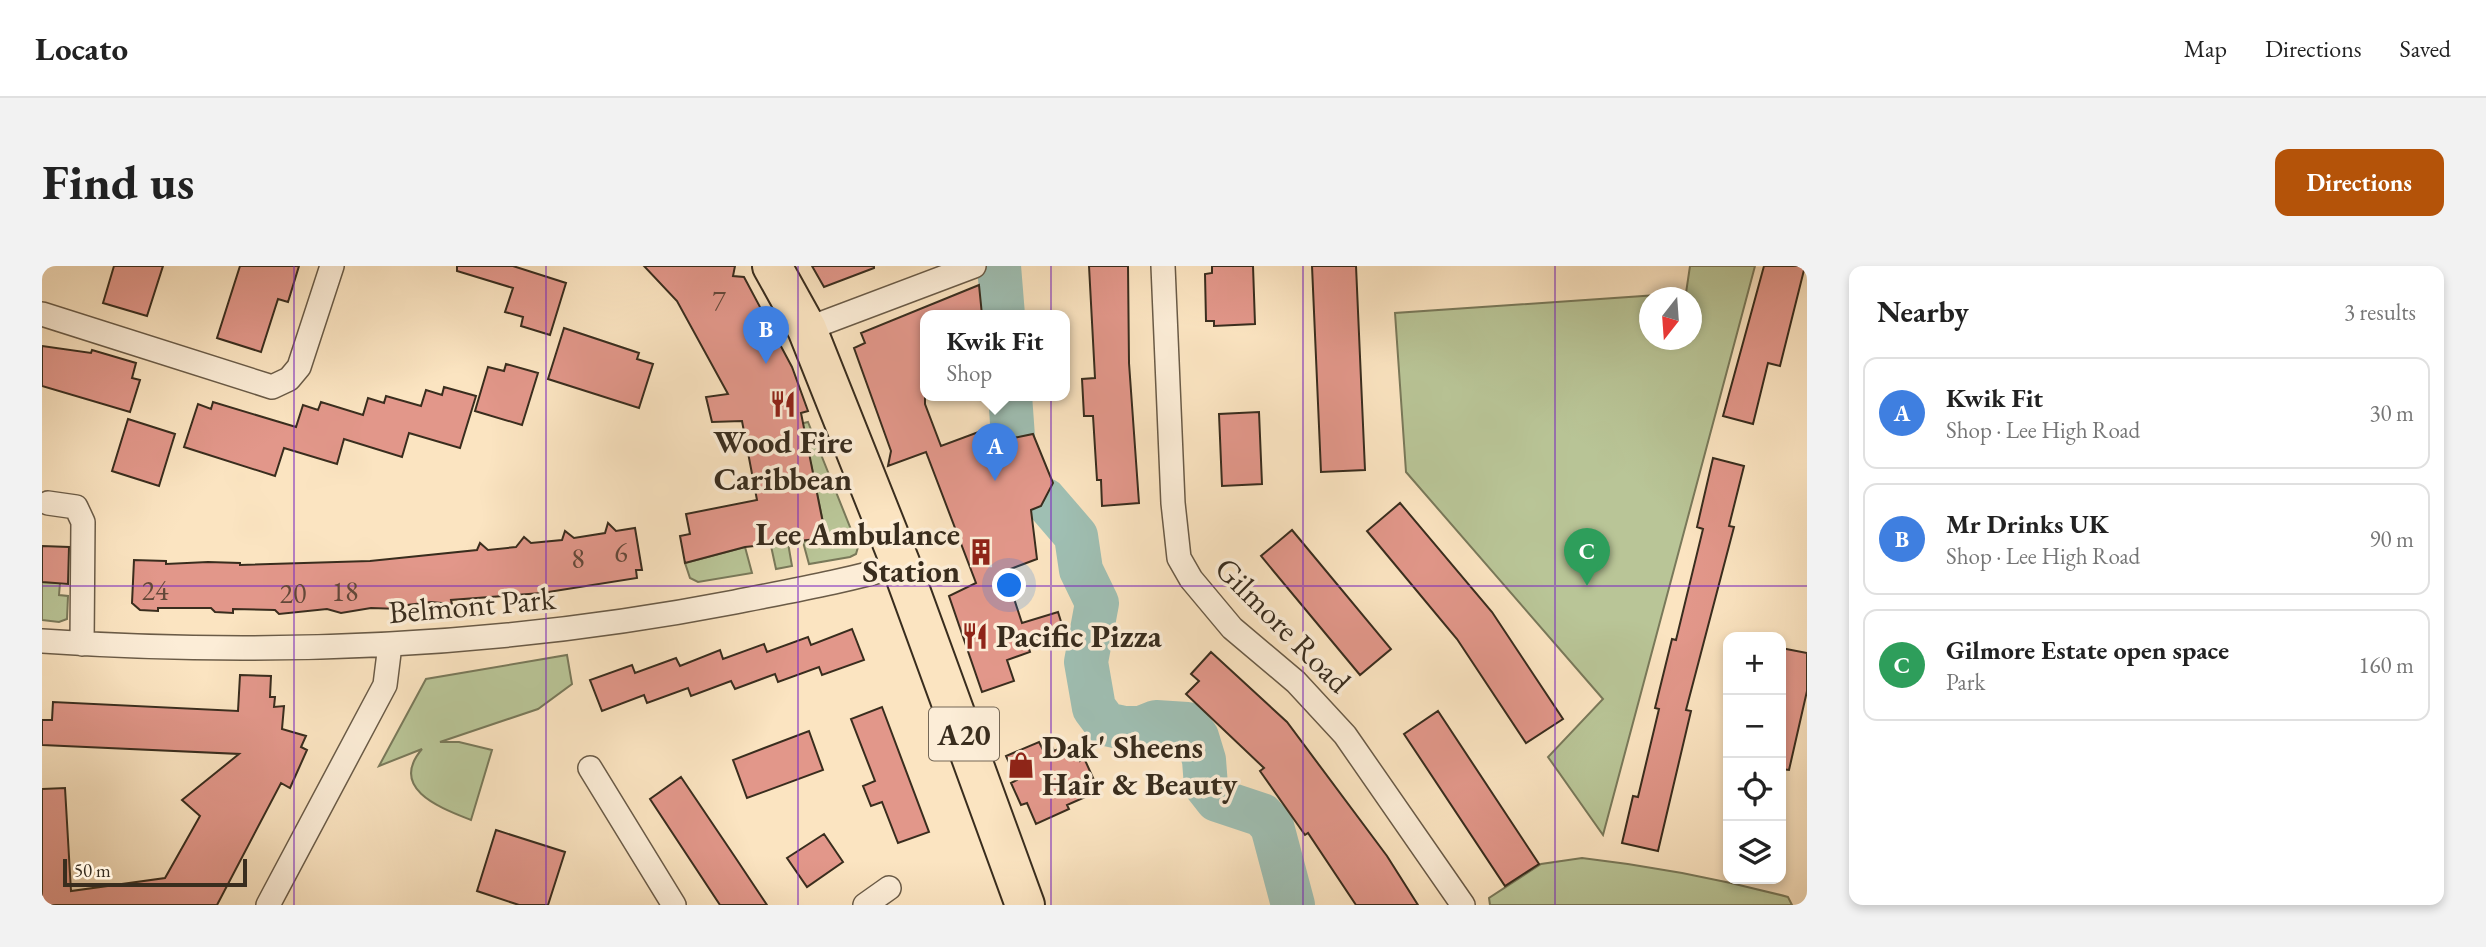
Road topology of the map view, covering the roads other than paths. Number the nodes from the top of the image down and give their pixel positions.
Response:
1 (332, 266) edge
2 (772, 266) edge
3 (974, 266) edge
4 (1163, 266) edge
5 (42, 314) edge
6 (807, 329) junction
7 (48, 503) dead end
8 (901, 565) junction
9 (42, 641) edge
10 (82, 644) junction
11 (390, 645) junction
12 (590, 768) dead end
13 (889, 888) dead end
14 (268, 905) edge
15 (674, 905) edge
16 (865, 905) edge
17 (1025, 905) edge
18 (1463, 905) edge

1 - 5 street
2 - 6 highway, A20
3 - 6 street
4 - 18 street, Gilmore Road
6 - 8 highway, A20
7 - 10 street
8 - 11 street, Belmont Park
8 - 17 highway, A20
9 - 10 street, Belmont Park
10 - 11 street, Belmont Park
11 - 14 street
12 - 15 street
13 - 16 street

